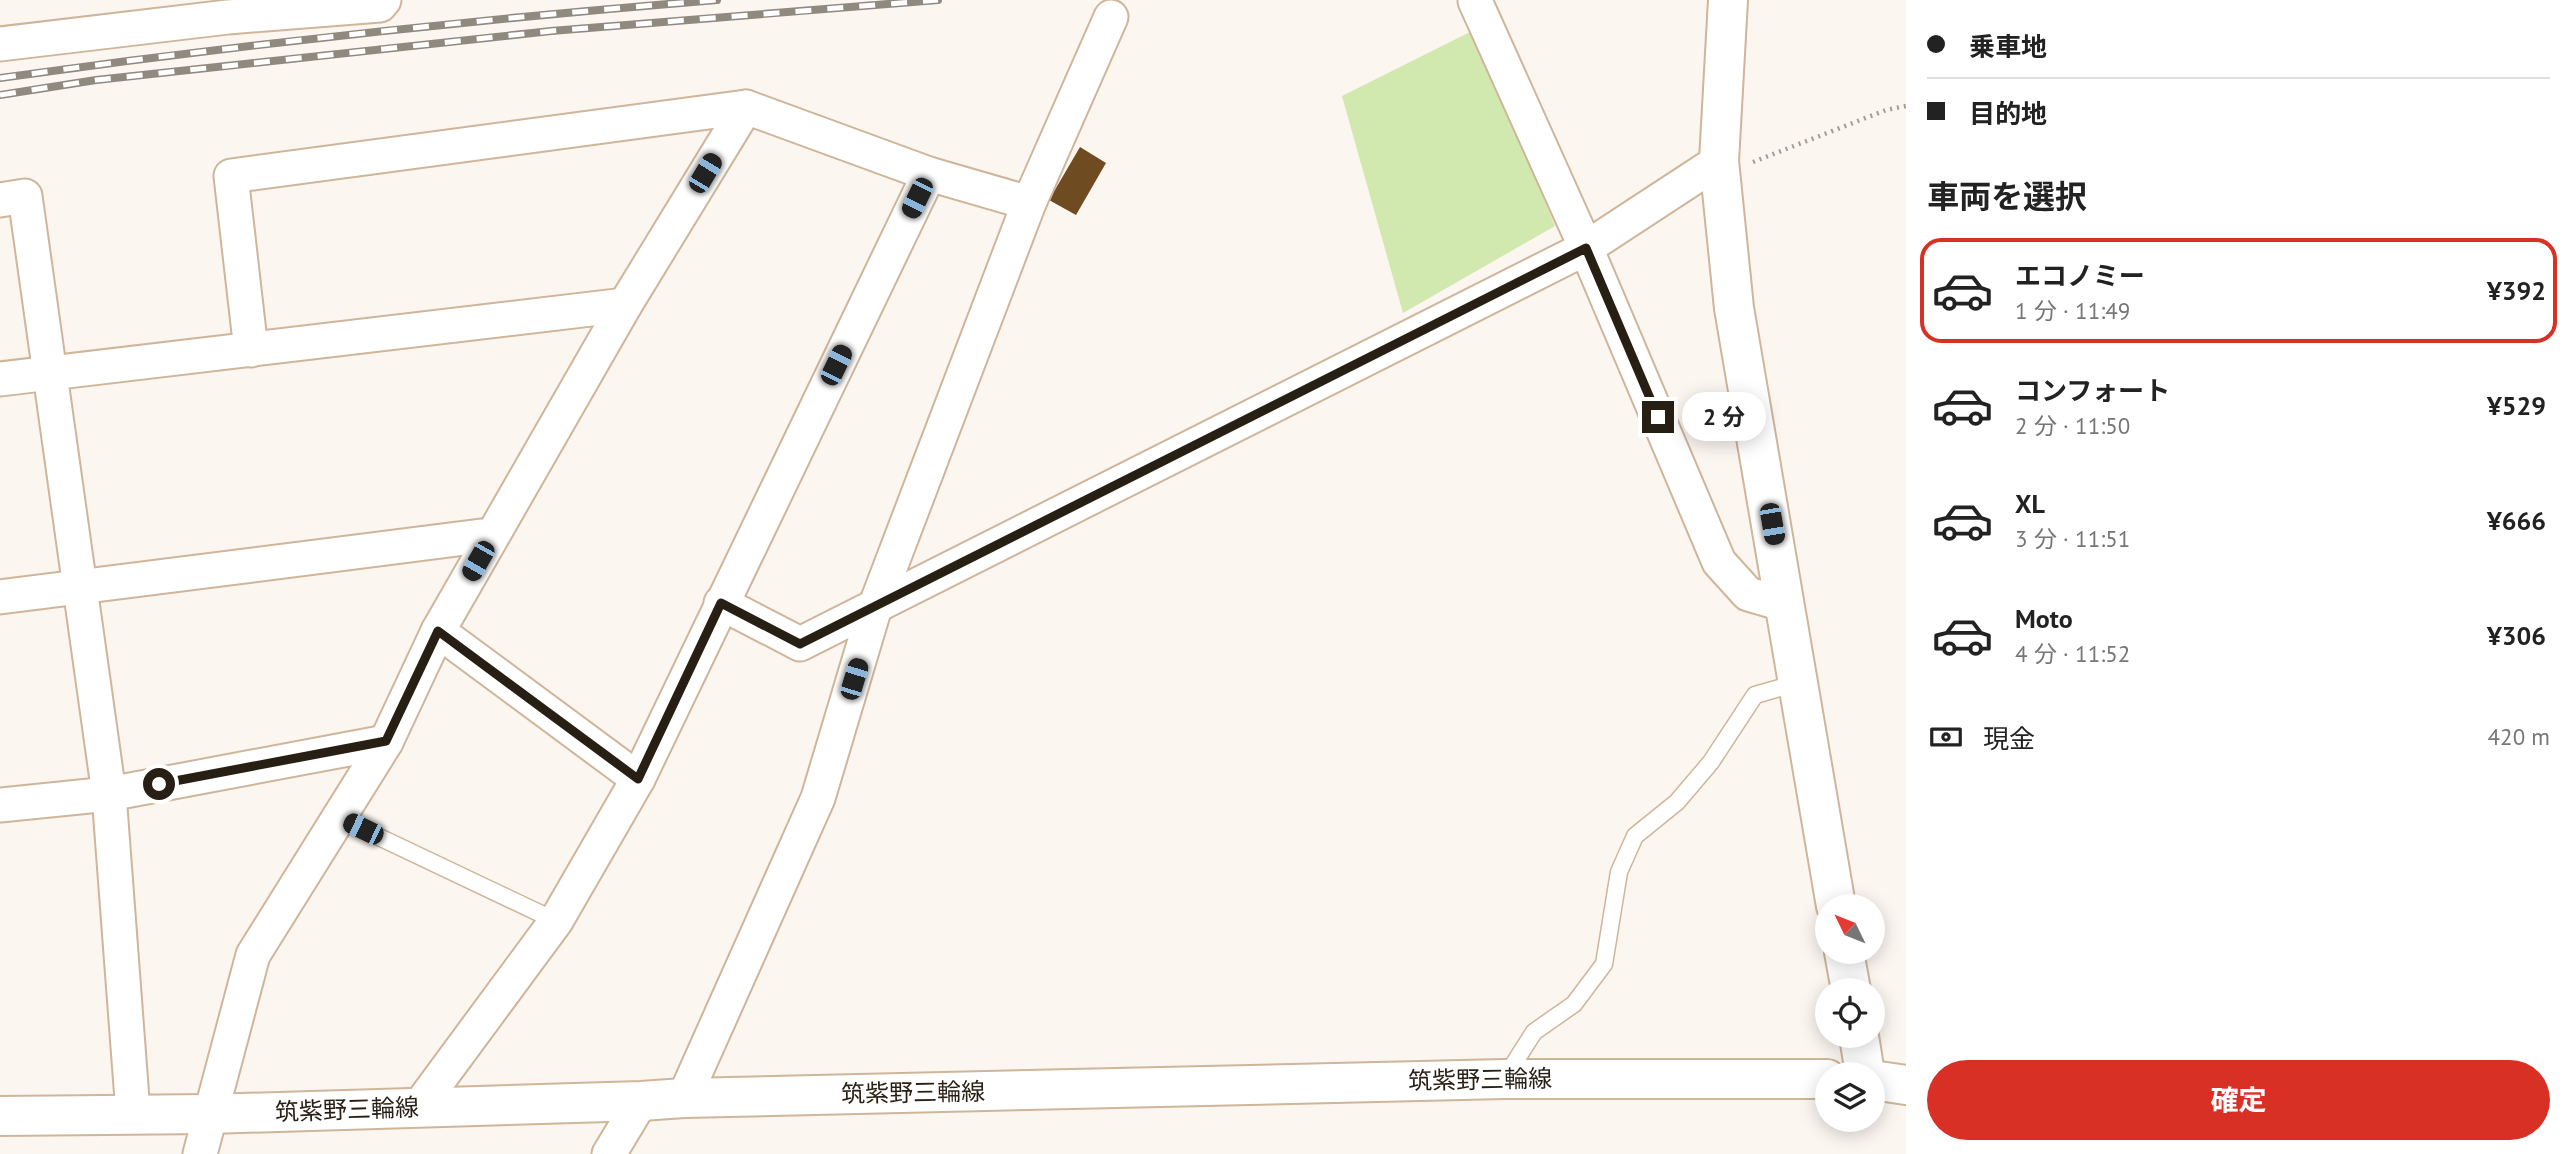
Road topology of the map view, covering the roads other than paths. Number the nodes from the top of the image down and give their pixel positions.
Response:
1 (384, 0) edge
2 (1728, 0) edge
3 (1475, 1) edge
4 (227, 8) edge
5 (1111, 17) dead end
6 (0, 44) edge
7 (746, 107) junction
8 (1720, 170) junction
9 (929, 174) junction
10 (0, 200) edge
11 (1029, 203) junction
12 (1586, 248) junction
13 (625, 305) junction
14 (251, 350) junction
15 (49, 374) junction
16 (0, 379) edge
17 (481, 536) dead end
18 (80, 588) junction
19 (0, 597) edge
20 (721, 603) junction
21 (1786, 605) junction
22 (875, 607) junction
23 (438, 631) junction
24 (1797, 683) junction
25 (386, 741) junction
26 (638, 779) junction
27 (109, 794) junction
28 (0, 805) edge
29 (338, 818) junction
30 (1834, 894) edge
31 (556, 920) junction
32 (1505, 1079) junction
33 (1815, 1079) edge
34 (1885, 1082) edge
35 (1906, 1085) edge
36 (684, 1098) junction
37 (641, 1101) junction
38 (418, 1108) junction
39 (133, 1113) junction
40 (209, 1114) junction
41 (0, 1116) edge
42 (200, 1154) edge
43 (609, 1154) edge

1 - 4 street
2 - 8 main road
3 - 12 street
4 - 6 street
5 - 11 street
7 - 9 street
7 - 13 street
7 - 14 street
8 - 12 street
8 - 21 main road
9 - 11 street
9 - 20 street
10 - 15 street
11 - 22 street
12 - 21 street
12 - 22 street
13 - 14 street
13 - 23 street
14 - 15 street
15 - 16 street
15 - 18 street
17 - 18 street
18 - 19 street
18 - 27 street
20 - 22 street
20 - 26 street
21 - 24 main road
22 - 36 street
23 - 25 street
23 - 26 street
24 - 30 main road
24 - 32 lane
25 - 27 street
25 - 29 street
26 - 31 street
27 - 28 street
27 - 39 street
29 - 31 lane
29 - 40 street
31 - 38 street
32 - 33 main road, 筑紫野三輪線
32 - 36 main road, 筑紫野三輪線
34 - 35 main road
36 - 37 main road, 筑紫野三輪線
37 - 38 main road, 筑紫野三輪線
37 - 43 street
38 - 40 main road, 筑紫野三輪線
39 - 40 main road, 筑紫野三輪線
39 - 41 main road, 筑紫野三輪線
40 - 42 street

